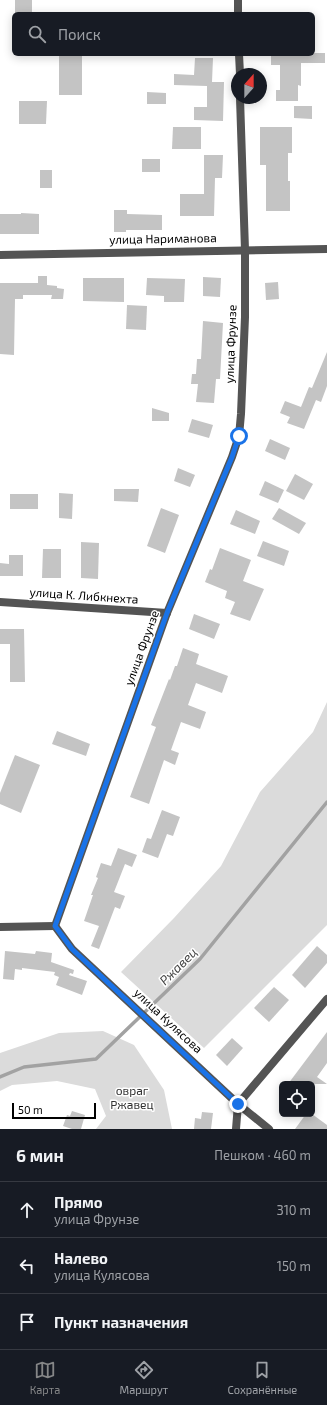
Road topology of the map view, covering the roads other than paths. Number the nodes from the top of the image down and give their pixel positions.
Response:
1 (238, 0) edge
2 (238, 12) edge
3 (239, 56) edge
4 (240, 68) edge
5 (240, 104) edge
6 (327, 248) edge
7 (245, 250) junction
8 (0, 255) edge
9 (0, 602) edge
10 (167, 613) junction
11 (55, 926) junction
12 (0, 927) edge
13 (327, 999) edge
14 (238, 1104) junction
15 (236, 1129) edge
16 (269, 1129) edge

1 - 2 street
3 - 4 street
5 - 7 street, улица Фрунзе
6 - 7 street, улица Нариманова
7 - 8 street, улица Нариманова
7 - 10 street, улица Фрунзе
9 - 10 street, улица К. Либкнехта
10 - 11 street, улица Фрунзе
11 - 12 street
11 - 14 street, улица Кулясова
13 - 14 street
14 - 15 street
14 - 16 street, улица Кулясова

